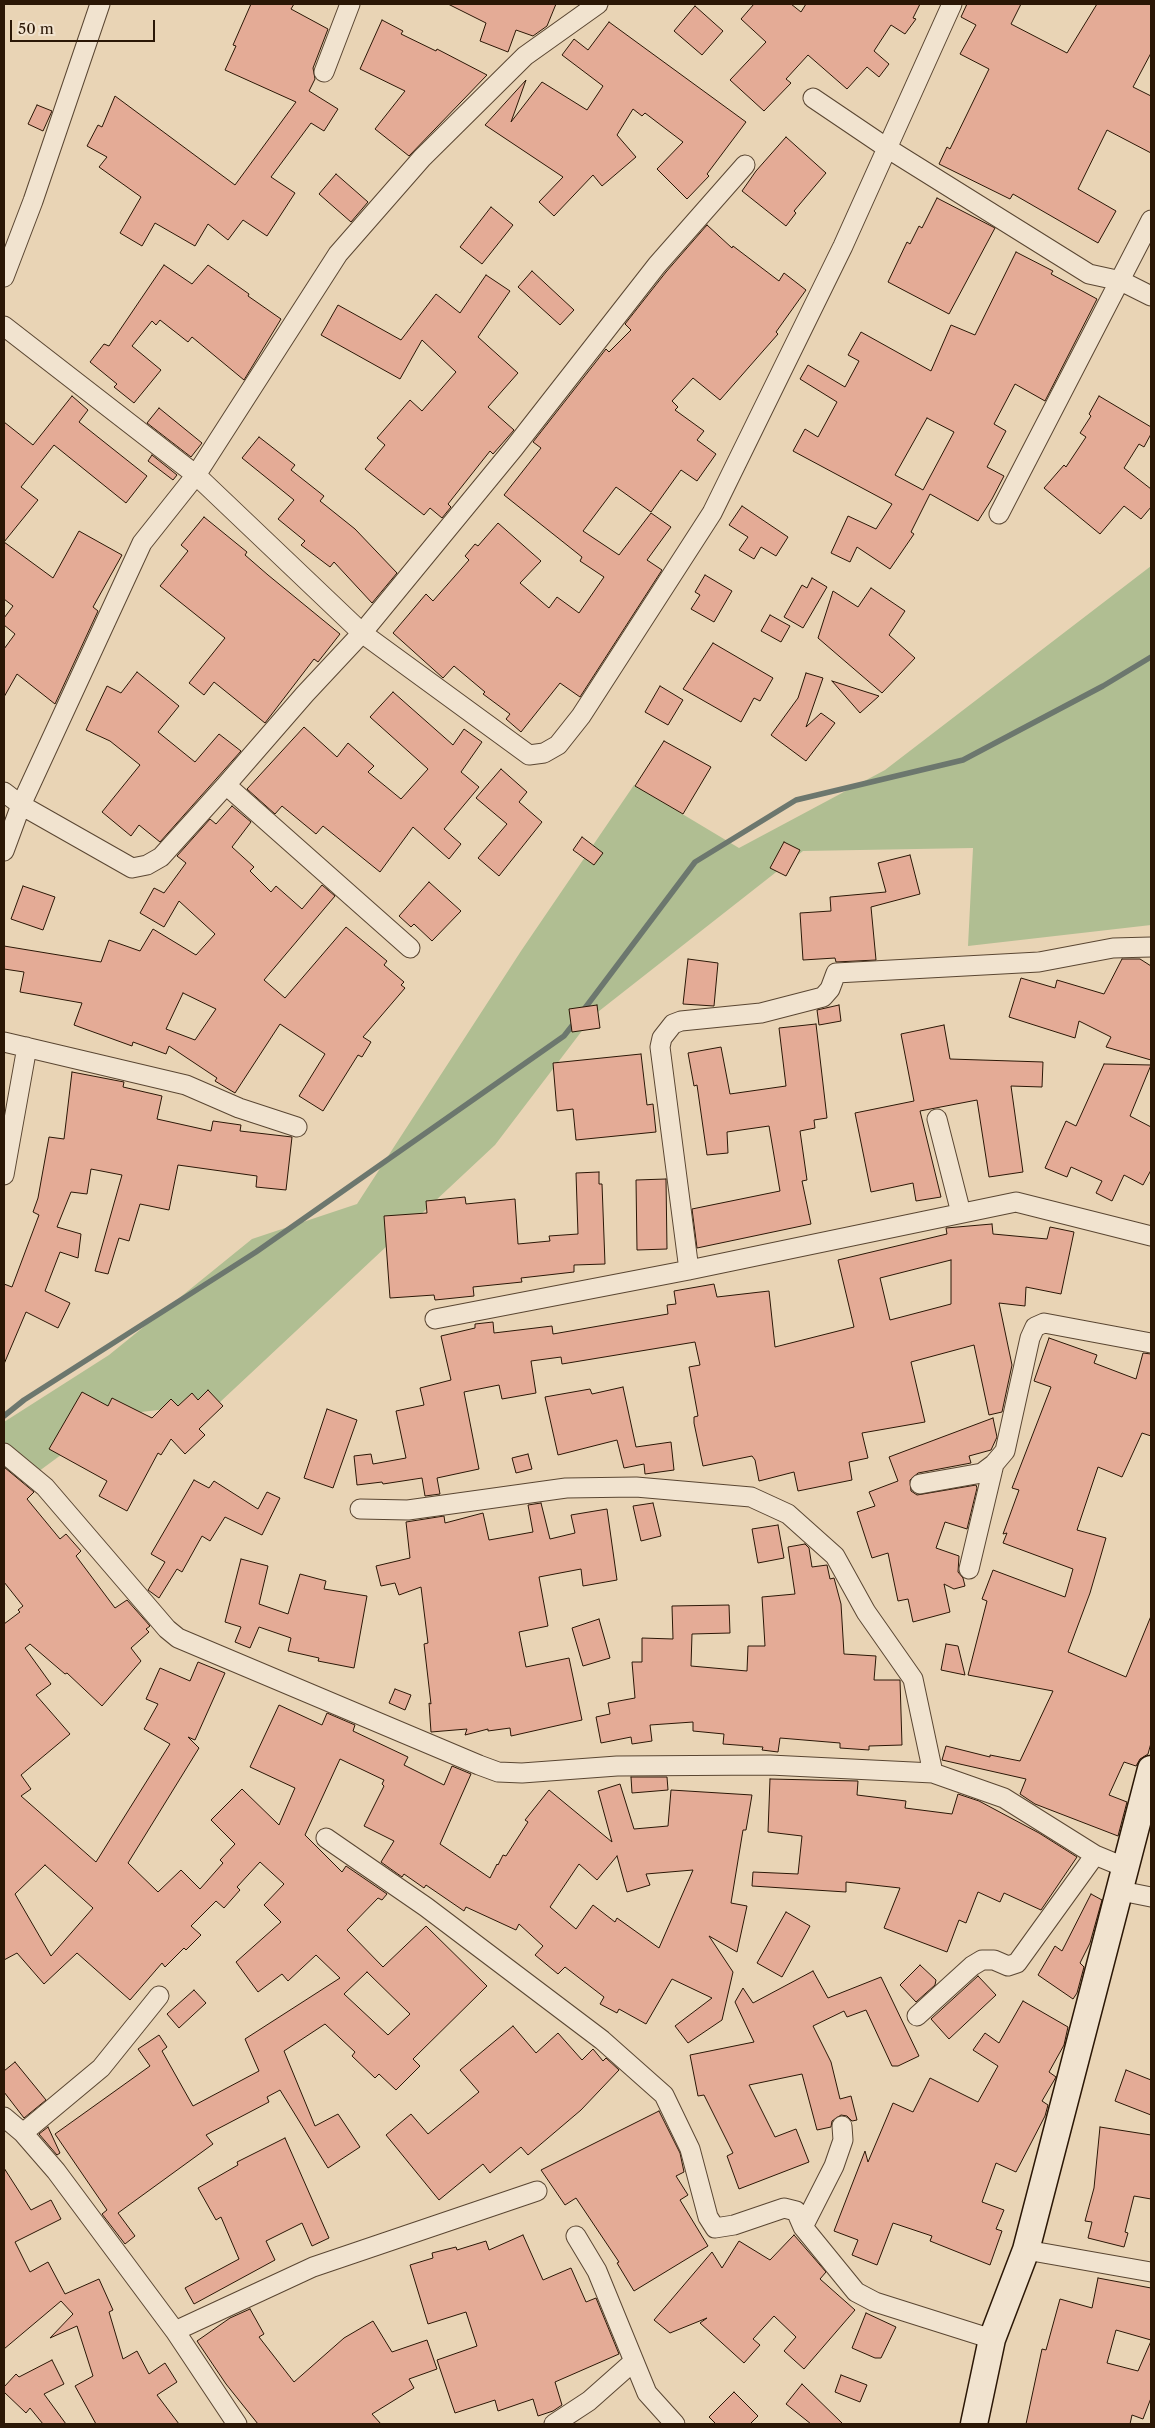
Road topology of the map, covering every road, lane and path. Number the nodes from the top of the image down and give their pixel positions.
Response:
1 (100, 4) edge
2 (350, 4) edge
3 (598, 4) edge
4 (952, 4) edge
5 (324, 72) dead end
6 (813, 98) dead end
7 (887, 148) junction
8 (745, 165) dead end
9 (1151, 220) edge
10 (4, 277) edge
11 (1120, 281) junction
12 (1151, 296) edge
13 (4, 326) edge
14 (196, 474) junction
15 (999, 514) dead end
16 (362, 633) junction
17 (226, 785) junction
18 (4, 792) edge
19 (21, 805) junction
20 (4, 851) edge
21 (1151, 947) edge
22 (410, 948) dead end
23 (4, 1042) edge
24 (27, 1047) junction
25 (937, 1119) dead end
26 (297, 1127) dead end
27 (4, 1174) edge
28 (960, 1213) junction
29 (1151, 1236) edge
30 (689, 1270) junction
31 (435, 1319) dead end
32 (1151, 1343) edge
33 (4, 1453) edge
34 (994, 1464) junction
35 (920, 1484) dead end
36 (360, 1509) dead end
37 (969, 1569) dead end
38 (1151, 1769) edge
39 (933, 1773) junction
40 (326, 1838) dead end
41 (1095, 1855) junction
42 (1123, 1879) junction
43 (1151, 1897) edge
44 (159, 1996) dead end
45 (917, 2016) dead end
46 (4, 2117) edge
47 (842, 2126) dead end
48 (23, 2133) junction
49 (537, 2191) dead end
50 (803, 2227) junction
51 (576, 2236) dead end
52 (1026, 2250) junction
53 (1151, 2272) edge
54 (175, 2332) junction
55 (992, 2339) junction
56 (633, 2362) junction
57 (237, 2424) edge
58 (554, 2424) edge
59 (674, 2424) edge
60 (974, 2424) edge

1 - 10 street
2 - 5 street
3 - 14 street
4 - 7 street
6 - 7 street
7 - 11 street
7 - 16 street
8 - 16 street
9 - 11 street
11 - 12 street
11 - 15 street
13 - 14 street
14 - 16 street
14 - 19 street
16 - 17 street
17 - 19 street
17 - 22 street
18 - 19 street
19 - 20 street
21 - 30 street
23 - 24 street
24 - 26 street
24 - 27 street
25 - 28 street
28 - 29 street
28 - 30 street
30 - 31 street
32 - 34 street
33 - 39 street
34 - 35 street
34 - 37 street
36 - 39 street
38 - 42 street
39 - 41 street
40 - 50 street
41 - 42 street
41 - 45 street
42 - 43 street
42 - 52 street
44 - 48 street
46 - 48 street
47 - 50 street
48 - 54 street
49 - 54 street
50 - 55 street
51 - 56 street
52 - 53 street
52 - 55 street
54 - 57 street
55 - 60 street
56 - 58 street
56 - 59 street

